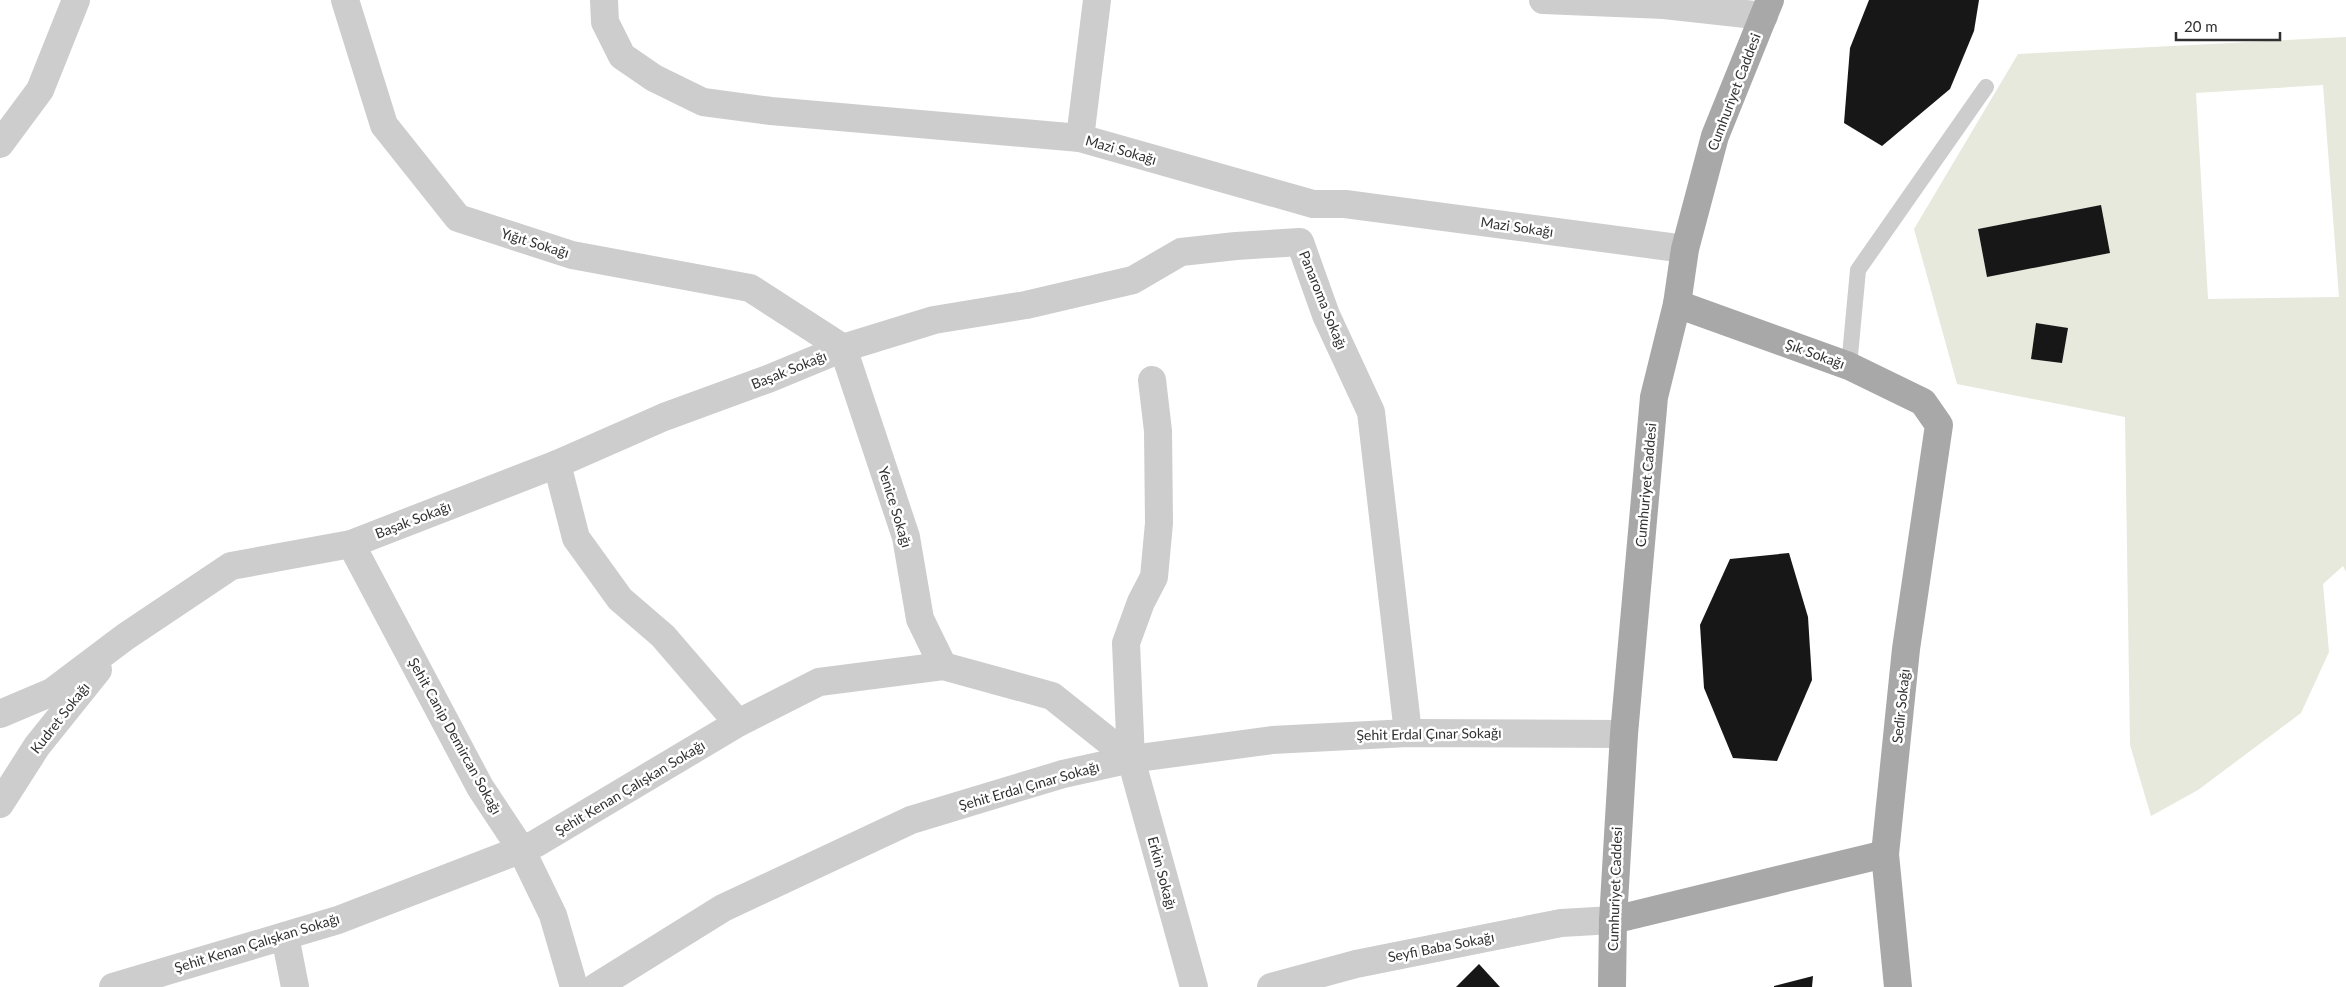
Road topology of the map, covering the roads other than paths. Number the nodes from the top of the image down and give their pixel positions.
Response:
1 (76, 0) edge
2 (344, 0) edge
3 (604, 0) edge
4 (1097, 0) edge
5 (1543, 0) edge
6 (1660, 3) edge
7 (1767, 8) edge
8 (1986, 87) dead end
9 (1080, 138) junction
10 (0, 144) edge
11 (1313, 204) junction
12 (1300, 242) junction
13 (1685, 249) junction
14 (1676, 304) junction
15 (844, 348) junction
16 (1849, 366) junction
17 (1152, 380) dead end
18 (1939, 425) joint
19 (557, 464) junction
20 (351, 544) junction
21 (125, 637) junction
22 (944, 666) junction
23 (0, 714) edge
24 (738, 722) junction
25 (1408, 733) junction
26 (1624, 734) junction
27 (1131, 759) junction
28 (0, 804) edge
29 (521, 850) junction
30 (1885, 854) junction
31 (1613, 920) junction
32 (285, 936) junction
33 (113, 987) edge
34 (295, 987) edge
35 (574, 987) edge
36 (596, 987) edge
37 (1194, 987) edge
38 (1271, 987) edge
39 (1612, 987) edge
40 (1898, 987) edge

1 - 10 street
2 - 15 street, Yığıt Sokağı
3 - 9 street, Mazi Sokağı
4 - 9 street
5 - 6 street
6 - 7 street
7 - 13 main road, Cumhuriyet Caddesi
8 - 16 lane
9 - 11 street, Mazi Sokağı
11 - 12 street
11 - 13 street, Mazi Sokağı
12 - 15 street, Panaroma Sokağı
12 - 25 street, Panaroma Sokağı
13 - 14 main road, Cumhuriyet Caddesi
14 - 16 main road, Şık Sokağı
14 - 26 main road, Cumhuriyet Caddesi
15 - 19 street, Başak Sokağı
15 - 22 street, Yenice Sokağı
16 - 18 main road, Şık Sokağı
17 - 27 street, Erkin Sokağı
18 - 30 main road, Sedir Sokağı
19 - 20 street, Başak Sokağı
19 - 24 street
20 - 21 street, Başak Sokağı
20 - 29 street, Şehit Canip Demircan Sokağı
21 - 23 street, Başak Sokağı
21 - 28 street, Kudret Sokağı
22 - 24 street, Şehit Kenan Çalışkan Sokağı
22 - 27 street, Şehit Kenan Çalışkan Sokağı
24 - 29 street, Şehit Kenan Çalışkan Sokağı
25 - 26 street, Şehit Erdal Çınar Sokağı
25 - 27 street, Şehit Erdal Çınar Sokağı
26 - 31 main road, Cumhuriyet Caddesi
27 - 36 street, Şehit Erdal Çınar Sokağı
27 - 37 street, Erkin Sokağı
29 - 32 street, Şehit Kenan Çalışkan Sokağı
29 - 35 street, Şehit Canip Demircan Sokağı
30 - 31 main road
30 - 40 main road, Sedir Sokağı
31 - 38 street, Seyfi Baba Sokağı
31 - 39 main road, Cumhuriyet Caddesi
32 - 33 street, Şehit Kenan Çalışkan Sokağı
32 - 34 street

